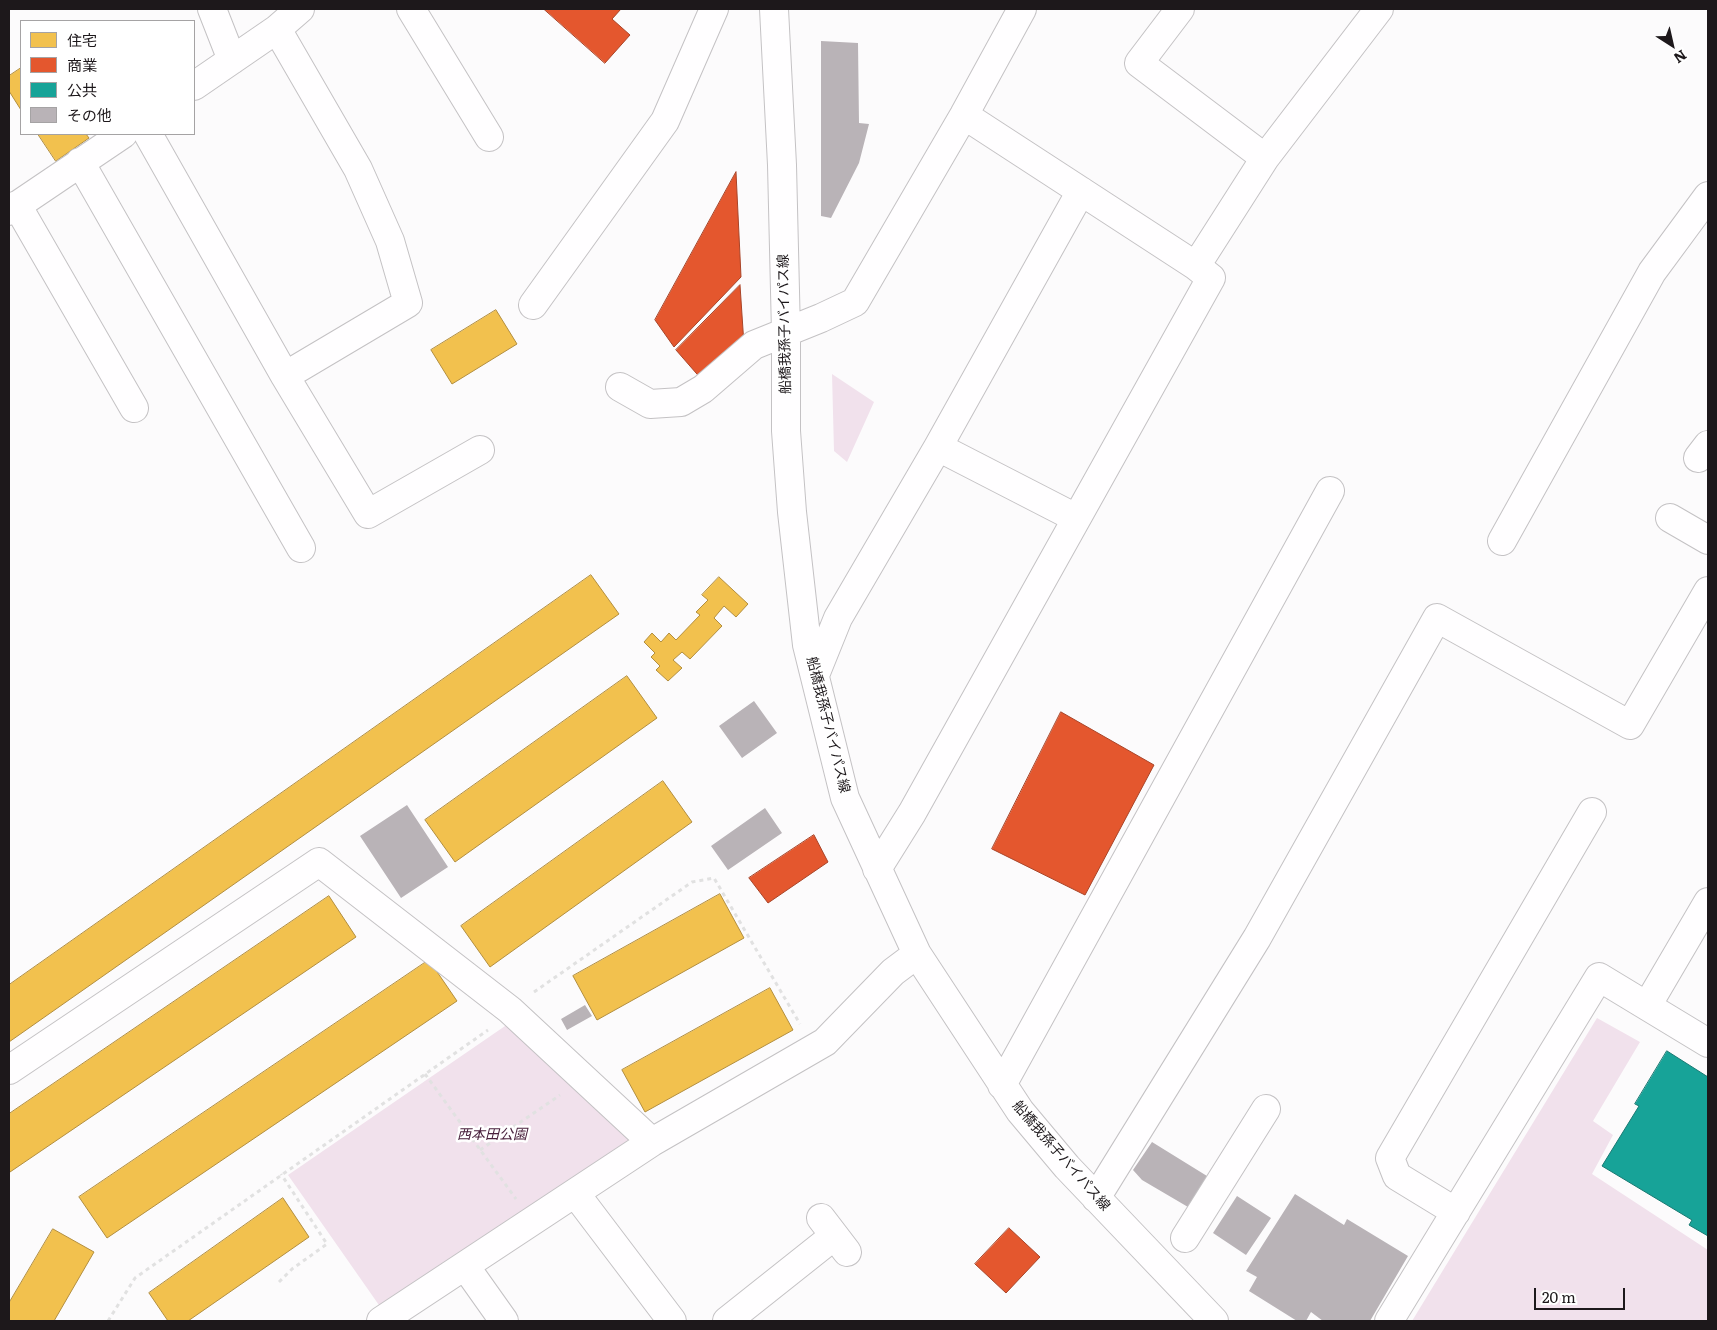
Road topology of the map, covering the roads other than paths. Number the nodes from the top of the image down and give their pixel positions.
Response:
1 (212, 9) edge
2 (300, 9) edge
3 (411, 9) edge
4 (714, 9) edge
5 (774, 9) edge
6 (1022, 9) edge
7 (1180, 9) edge
8 (1379, 9) edge
9 (276, 29) junction
10 (232, 60) junction
11 (195, 85) edge
12 (964, 115) junction
13 (121, 135) edge
14 (149, 135) edge
15 (489, 137) dead end
16 (1264, 158) junction
17 (80, 162) junction
18 (1081, 190) junction
19 (1708, 196) edge
20 (13, 208) edge
21 (1196, 266) junction
22 (533, 304) dead end
23 (786, 333) junction
24 (285, 376) junction
25 (620, 387) dead end
26 (134, 408) dead end
27 (938, 448) junction
28 (480, 450) dead end
29 (1330, 491) dead end
30 (1076, 518) junction
31 (1670, 518) dead end
32 (1708, 540) edge
33 (1502, 542) dead end
34 (301, 548) dead end
35 (1708, 591) edge
36 (815, 674) junction
37 (1592, 812) dead end
38 (877, 868) junction
39 (1708, 902) edge
40 (917, 954) junction
41 (1647, 1006) junction
42 (1708, 1043) edge
43 (9, 1070) edge
44 (1002, 1085) junction
45 (1266, 1109) dead end
46 (652, 1142) junction
47 (576, 1193) junction
48 (1096, 1198) junction
49 (1456, 1212) junction
50 (834, 1236) dead end
51 (1185, 1238) dead end
52 (465, 1266) junction
53 (381, 1321) edge
54 (504, 1321) edge
55 (672, 1321) edge
56 (728, 1321) edge
57 (1214, 1321) edge
58 (1389, 1321) edge

1 - 10 street
2 - 9 street
3 - 15 street
4 - 22 street
5 - 23 street, 船橋我孫子バイパス線
6 - 12 street
7 - 16 street
8 - 16 street
9 - 10 street
9 - 24 street
10 - 11 street
12 - 18 street
12 - 23 street
13 - 17 street
14 - 24 street
16 - 21 street
17 - 20 street
17 - 34 street
18 - 21 street
18 - 27 street
19 - 33 street
20 - 26 street
21 - 30 street
23 - 25 street
23 - 36 street, 船橋我孫子バイパス線
24 - 28 street
27 - 30 street
27 - 36 street
29 - 44 street
30 - 38 street
31 - 32 street
35 - 48 street
36 - 38 street, 船橋我孫子バイパス線
37 - 49 street
38 - 40 street, 船橋我孫子バイパス線
39 - 41 street
40 - 44 street, 船橋我孫子バイパス線
40 - 46 street
41 - 42 street
41 - 49 street
43 - 46 street
44 - 48 street, 船橋我孫子バイパス線
45 - 51 street
46 - 47 street
47 - 52 street
47 - 55 street
48 - 57 street, 船橋我孫子バイパス線
49 - 58 street
50 - 56 street
52 - 53 street
52 - 54 street

